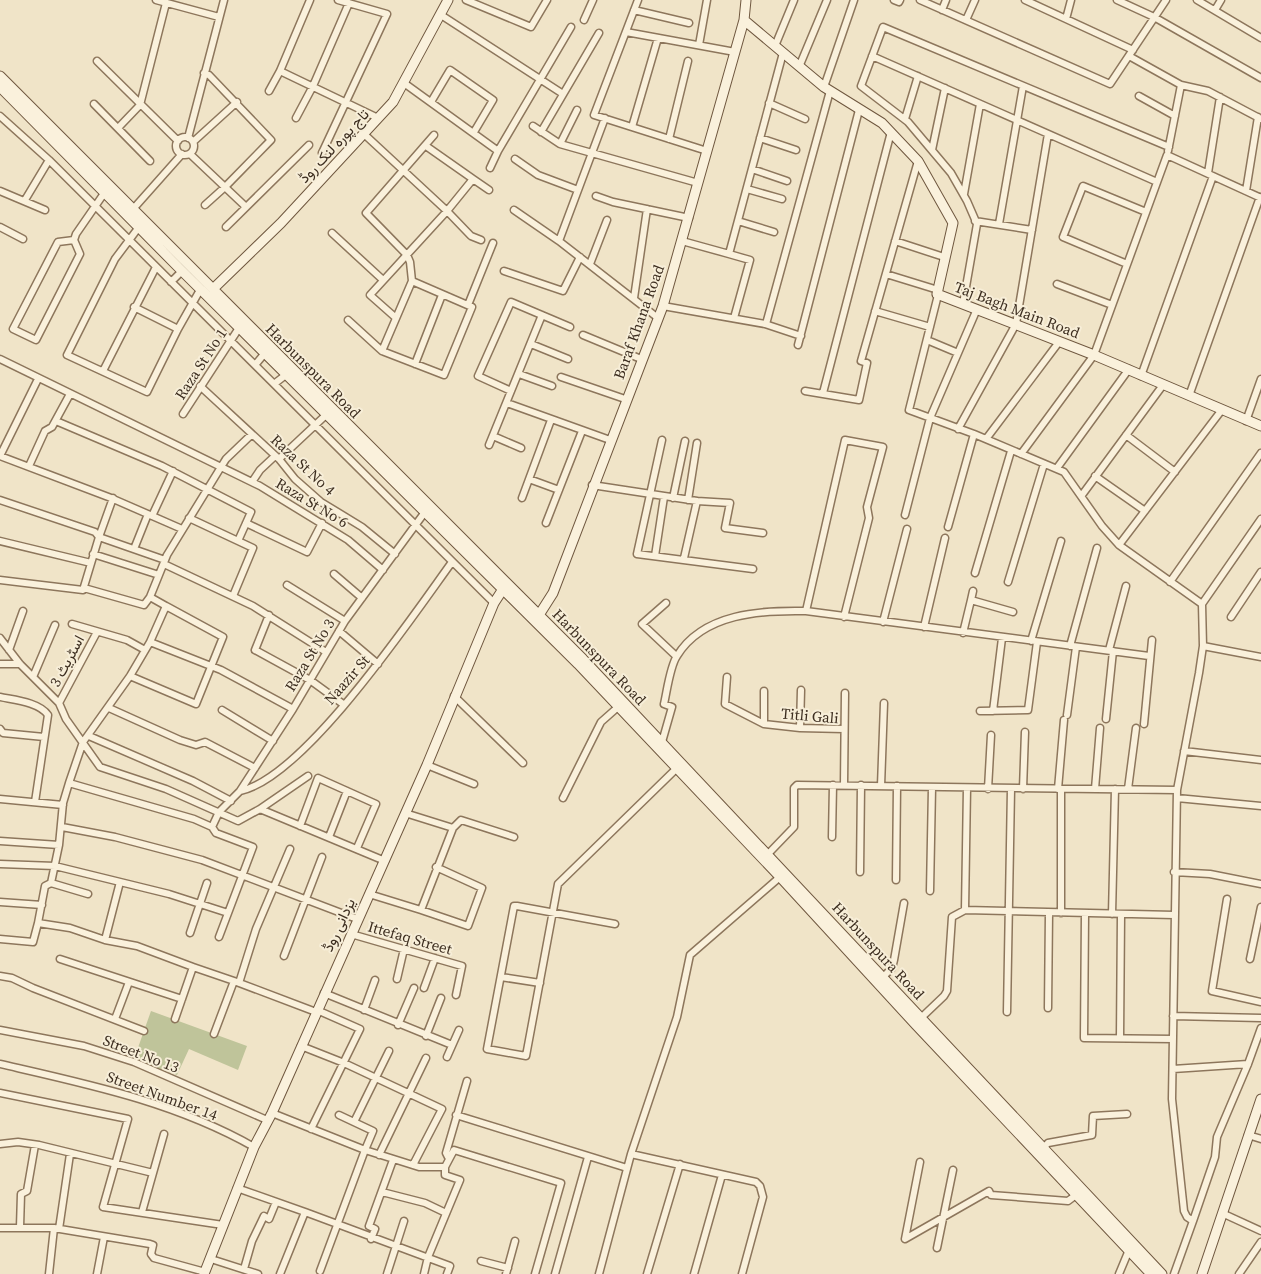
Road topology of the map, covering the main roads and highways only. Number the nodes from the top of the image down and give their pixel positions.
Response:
1 (448, 0) edge
2 (746, 0) edge
3 (744, 20) junction
4 (0, 76) edge
5 (0, 87) edge
6 (213, 290) junction
7 (242, 325) junction
8 (1261, 426) edge
9 (389, 470) junction
10 (503, 589) junction
11 (539, 615) junction
12 (580, 662) junction
13 (783, 874) junction
14 (961, 1066) junction
15 (1261, 1102) edge
16 (204, 1273) edge
17 (1151, 1274) edge
18 (1162, 1274) edge
19 (1202, 1274) edge

1 - 6 main road, تاج پورہ لنک روڈ
2 - 3 main road, Baraf Khana Road
3 - 8 main road, Taj Bagh Main Road
3 - 11 main road, Baraf Khana Road
4 - 6 main road, Harbunspura Road
5 - 7 main road, Harbunspura Road
6 - 7 main road, Harbunspura Road
7 - 9 main road, Harbunspura Road
7 - 9 main road, Harbunspura Road
9 - 10 main road, Harbunspura Road
9 - 11 main road, Harbunspura Road
10 - 12 main road, Harbunspura Road
10 - 16 main road, یزدانی روڈ
11 - 12 main road, Harbunspura Road
12 - 13 main road, Harbunspura Road
12 - 13 main road, Harbunspura Road
13 - 14 main road, Harbunspura Road
13 - 14 main road, Harbunspura Road
14 - 17 main road, Harbunspura Road
14 - 18 main road, Harbunspura Road
15 - 19 main road

